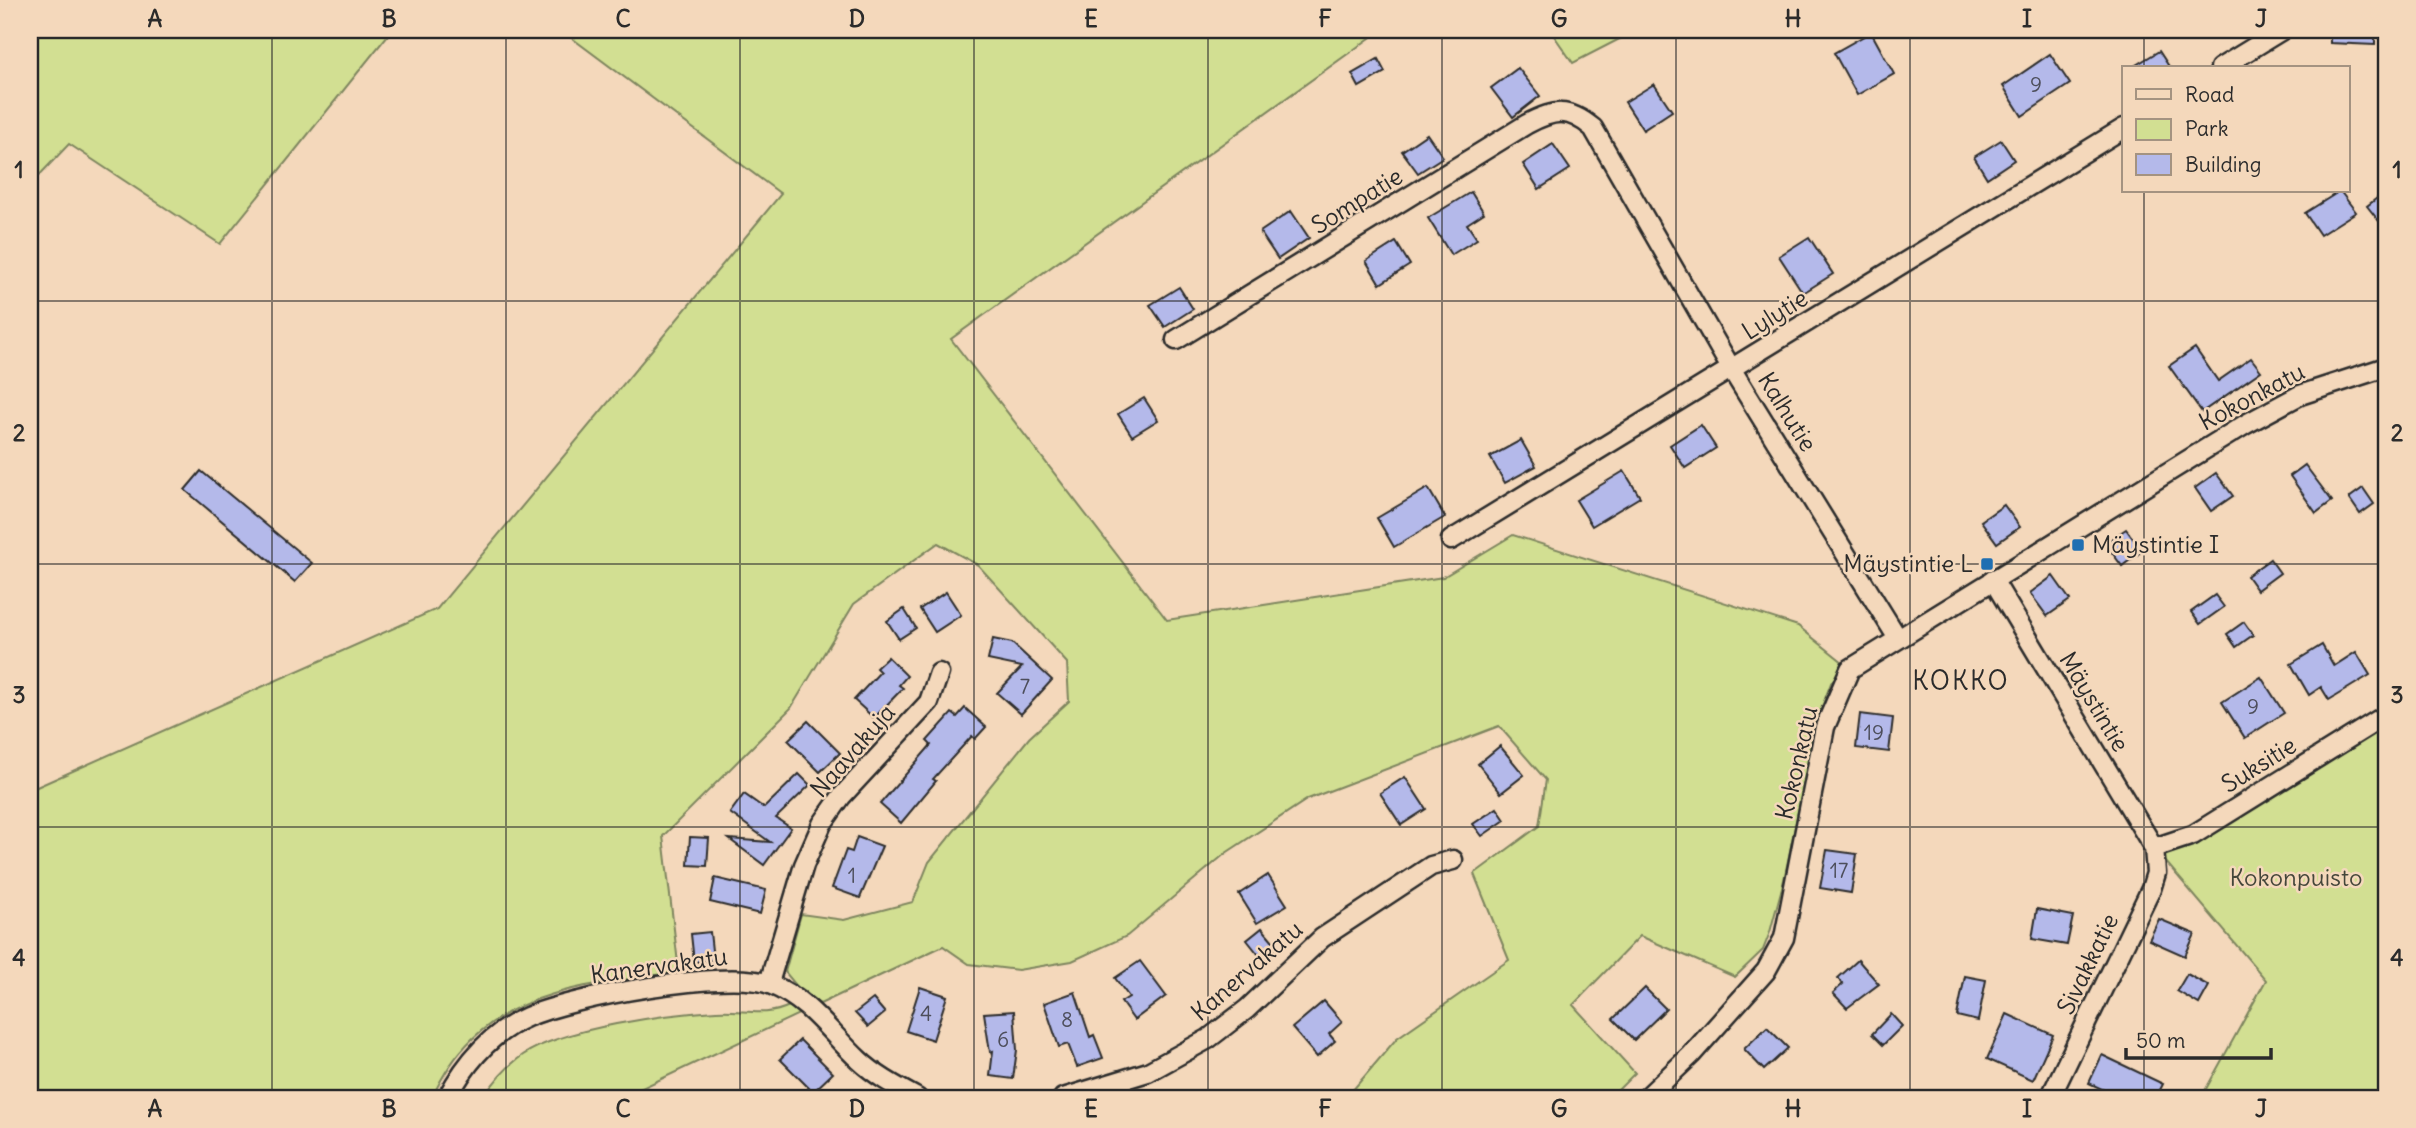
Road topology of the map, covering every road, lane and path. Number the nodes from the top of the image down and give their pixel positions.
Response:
1 (2282, 30) edge
2 (2223, 66) edge
3 (1566, 113) joint
4 (2122, 129) edge
5 (1175, 340) dead end
6 (2386, 367) edge
7 (1732, 370) junction
8 (1451, 540) dead end
9 (1993, 580) junction
10 (1897, 637) junction
11 (939, 673) dead end
12 (2386, 715) edge
13 (2154, 848) junction
14 (1453, 860) dead end
15 (769, 984) junction
16 (447, 1098) edge
17 (917, 1098) edge
18 (1063, 1098) edge
19 (1646, 1098) edge
20 (2050, 1098) edge

1 - 2 street
3 - 5 street, Sompatie
3 - 7 street, Kalhutie
4 - 7 street, Lylytie
6 - 9 street, Kokonkatu
7 - 8 street, Lylytie
7 - 10 street, Kalhutie
9 - 10 street, Kokonkatu
9 - 13 street, Mäystintie
10 - 19 street, Kokonkatu
11 - 15 street, Naavakuja
12 - 13 street, Suksitie
13 - 20 street, Sivakkatie
14 - 18 street, Kanervakatu
15 - 16 street, Kanervakatu
15 - 17 street, Kanervakatu

